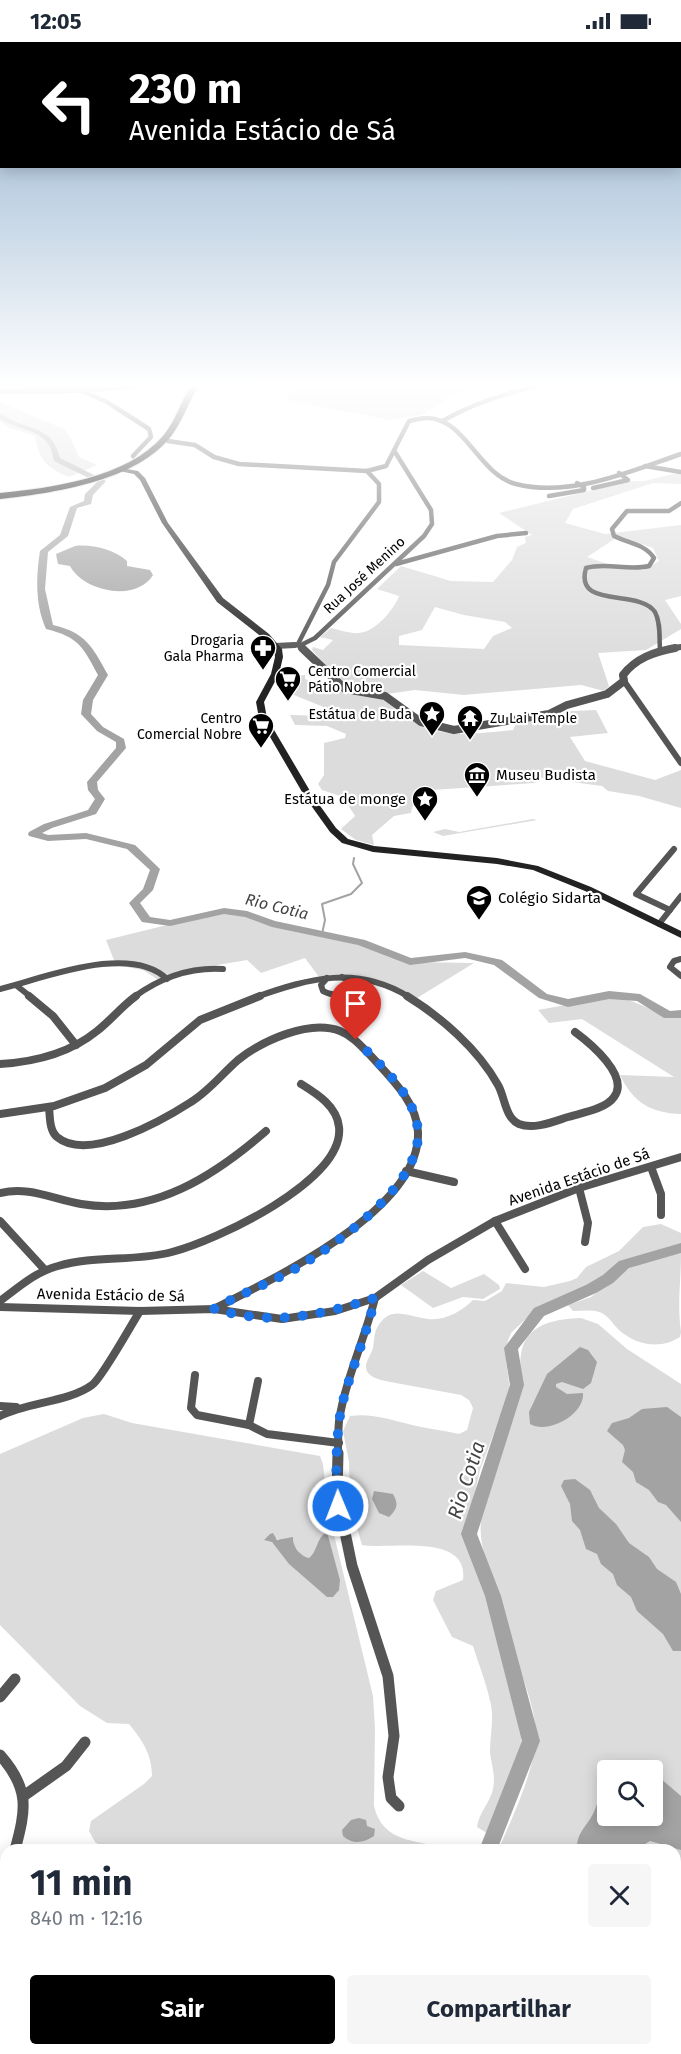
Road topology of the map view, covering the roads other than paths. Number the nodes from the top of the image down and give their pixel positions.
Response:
1 (84, 478) joint
2 (141, 478) edge
3 (375, 478) edge
4 (411, 478) edge
5 (500, 478) edge
6 (598, 478) edge
7 (625, 478) edge
8 (577, 483) junction
9 (593, 488) dead end
10 (0, 495) edge
11 (549, 496) dead end
12 (681, 502) edge
13 (526, 533) dead end
14 (394, 565) junction
15 (298, 645) junction
16 (681, 646) edge
17 (277, 648) junction
18 (660, 650) junction
19 (624, 681) junction
20 (681, 763) edge
21 (674, 849) dead end
22 (681, 896) edge
23 (670, 910) junction
24 (659, 924) junction
25 (681, 935) edge
26 (681, 959) edge
27 (223, 969) dead end
28 (340, 976) junction
29 (681, 976) edge
30 (329, 977) junction
31 (167, 979) junction
32 (17, 986) junction
33 (0, 989) edge
34 (575, 1032) dead end
35 (76, 1045) junction
36 (0, 1057) edge
37 (19, 1060) junction
38 (0, 1064) edge
39 (301, 1084) dead end
40 (49, 1107) junction
41 (1, 1115) edge
42 (266, 1131) dead end
43 (681, 1157) edge
44 (651, 1167) junction
45 (406, 1171) junction
46 (454, 1182) dead end
47 (579, 1188) junction
48 (0, 1193) edge
49 (661, 1215) dead end
50 (0, 1221) edge
51 (495, 1221) junction
52 (585, 1242) dead end
53 (525, 1269) dead end
54 (45, 1270) junction
55 (375, 1298) junction
56 (2, 1304) edge
57 (214, 1309) junction
58 (140, 1311) junction
59 (195, 1375) dead end
60 (258, 1381) dead end
61 (0, 1406) edge
62 (18, 1407) junction
63 (0, 1416) edge
64 (249, 1425) junction
65 (339, 1443) junction
66 (15, 1679) dead end
67 (0, 1697) edge
68 (85, 1742) dead end
69 (0, 1755) edge
70 (25, 1795) junction
71 (399, 1806) dead end
72 (17, 1844) edge

1 - 10 highway
1 - 10 highway
2 - 17 main road
3 - 15 street
4 - 14 street, Rua José Menino
5 - 8 street
6 - 8 street
7 - 9 street
8 - 11 street
12 - 18 street
13 - 14 street
14 - 15 street, Rua José Menino
15 - 17 street, Rua José Menino
15 - 19 street
16 - 18 street
17 - 24 main road
18 - 19 street
19 - 20 street
21 - 23 street
22 - 23 street
23 - 24 street
24 - 25 main road
26 - 29 street
27 - 31 street
28 - 30 street
28 - 30 street
28 - 34 street
30 - 40 street
31 - 32 street
31 - 35 street
32 - 33 street
32 - 35 street
35 - 37 street
36 - 37 street
37 - 38 street
39 - 54 street
40 - 41 street
40 - 45 street
42 - 48 street
43 - 44 street, Avenida Estácio de Sá
44 - 47 street, Avenida Estácio de Sá
44 - 49 street
45 - 46 street
45 - 57 street
47 - 51 street, Avenida Estácio de Sá
47 - 52 street
50 - 54 street
51 - 53 street
51 - 55 street, Avenida Estácio de Sá
54 - 56 street
55 - 57 street, Avenida Estácio de Sá
55 - 65 street
56 - 58 street, Avenida Estácio de Sá
57 - 58 street, Avenida Estácio de Sá
58 - 62 street
59 - 64 street
60 - 64 street
61 - 62 street
62 - 63 street
64 - 65 street
65 - 71 street
66 - 67 street
68 - 70 street
69 - 70 street
70 - 72 street

